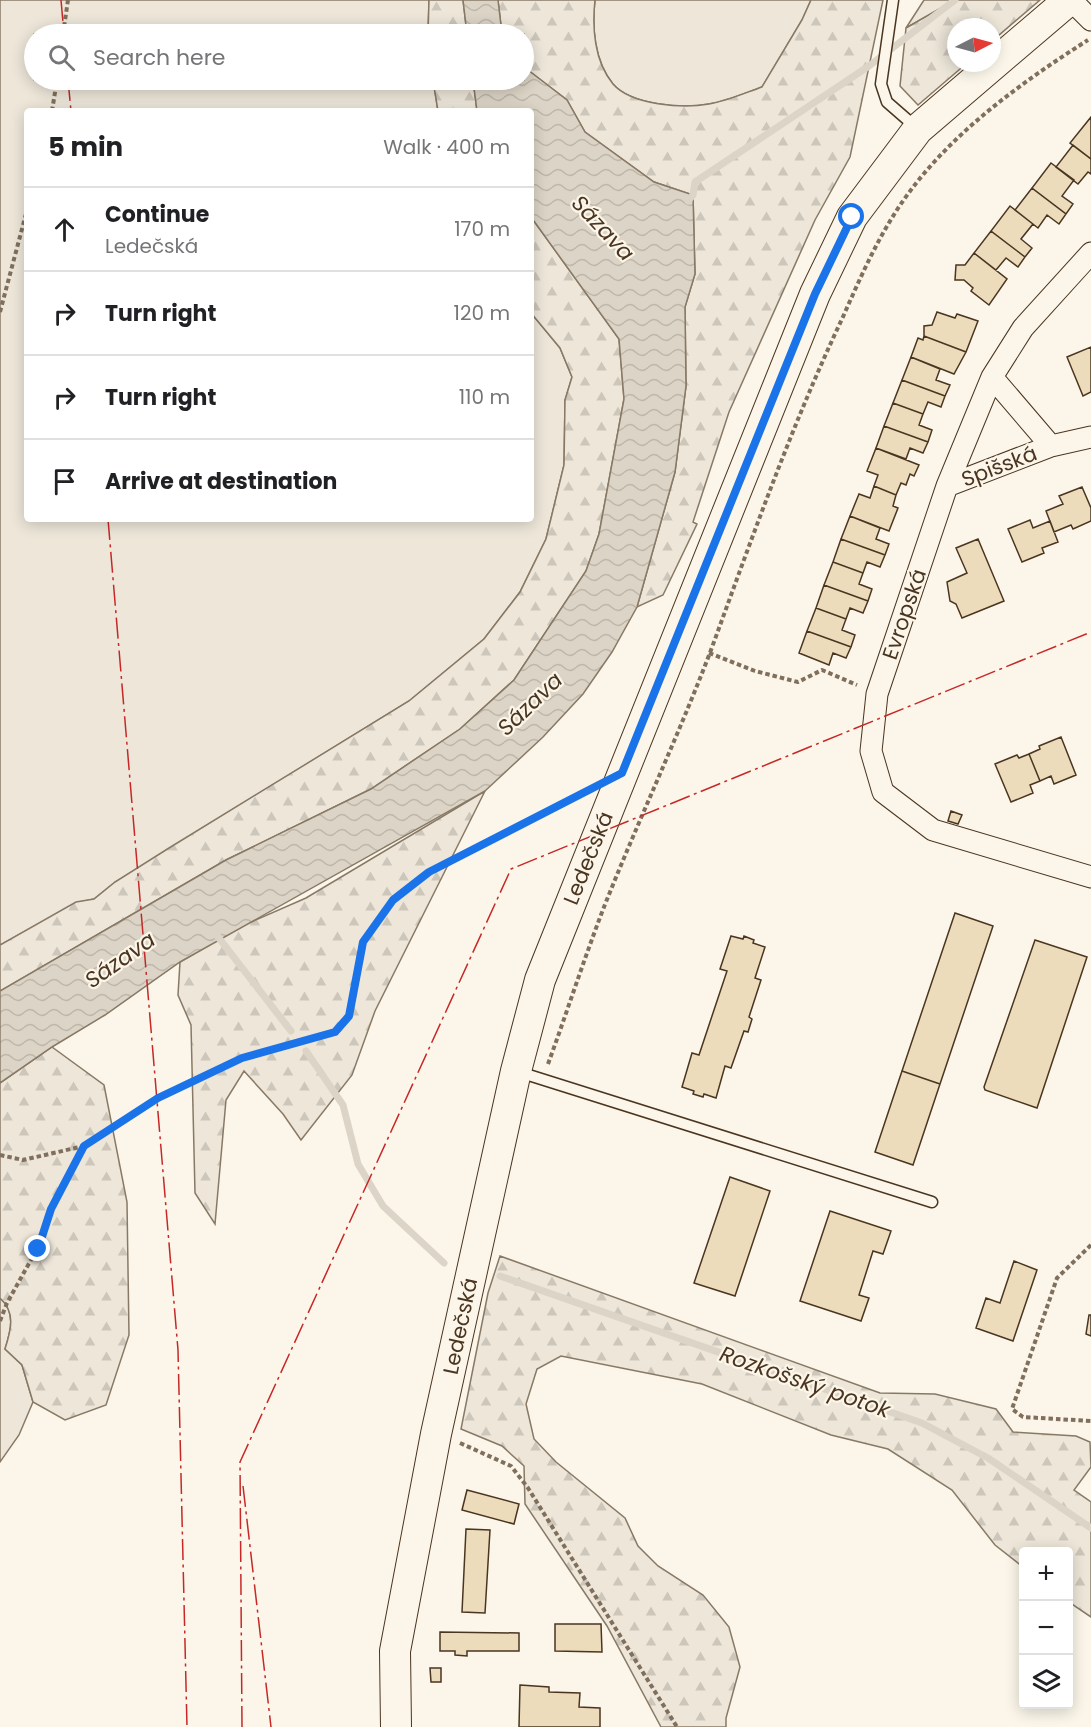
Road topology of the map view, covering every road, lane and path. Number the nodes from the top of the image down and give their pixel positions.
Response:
1 (68, 0) edge
2 (893, 0) edge
3 (1070, 0) edge
4 (1091, 20) edge
5 (64, 24) edge
6 (1091, 38) edge
7 (55, 90) edge
8 (52, 108) edge
9 (918, 129) junction
10 (24, 221) edge
11 (1091, 253) edge
12 (0, 312) edge
13 (992, 377) junction
14 (1091, 437) edge
15 (1051, 446) junction
16 (947, 486) junction
17 (710, 653) junction
18 (877, 694) junction
19 (622, 773) junction
20 (1091, 877) edge
21 (529, 1075) junction
22 (84, 1146) junction
23 (0, 1155) edge
24 (932, 1202) dead end
25 (1091, 1245) edge
26 (0, 1321) edge
27 (1091, 1420) edge
28 (436, 1434) junction
29 (396, 1727) edge
30 (677, 1727) edge

1 - 5 path
2 - 9 lane
3 - 4 street
3 - 9 main road, Ledečská
6 - 17 path
7 - 8 path
9 - 19 main road, Ledečská
10 - 12 path
11 - 13 street, Evropská
13 - 15 street, Spišská
13 - 16 street, Evropská
14 - 15 street, Spišská
15 - 16 street, Spišská
16 - 18 street, Evropská
17 - 18 path
17 - 21 path
18 - 20 street, Evropská
19 - 21 main road, Ledečská
19 - 22 path
21 - 24 lane
21 - 28 main road, Ledečská
22 - 23 path
22 - 26 path
25 - 27 path
28 - 29 main road, Ledečská
28 - 30 path

